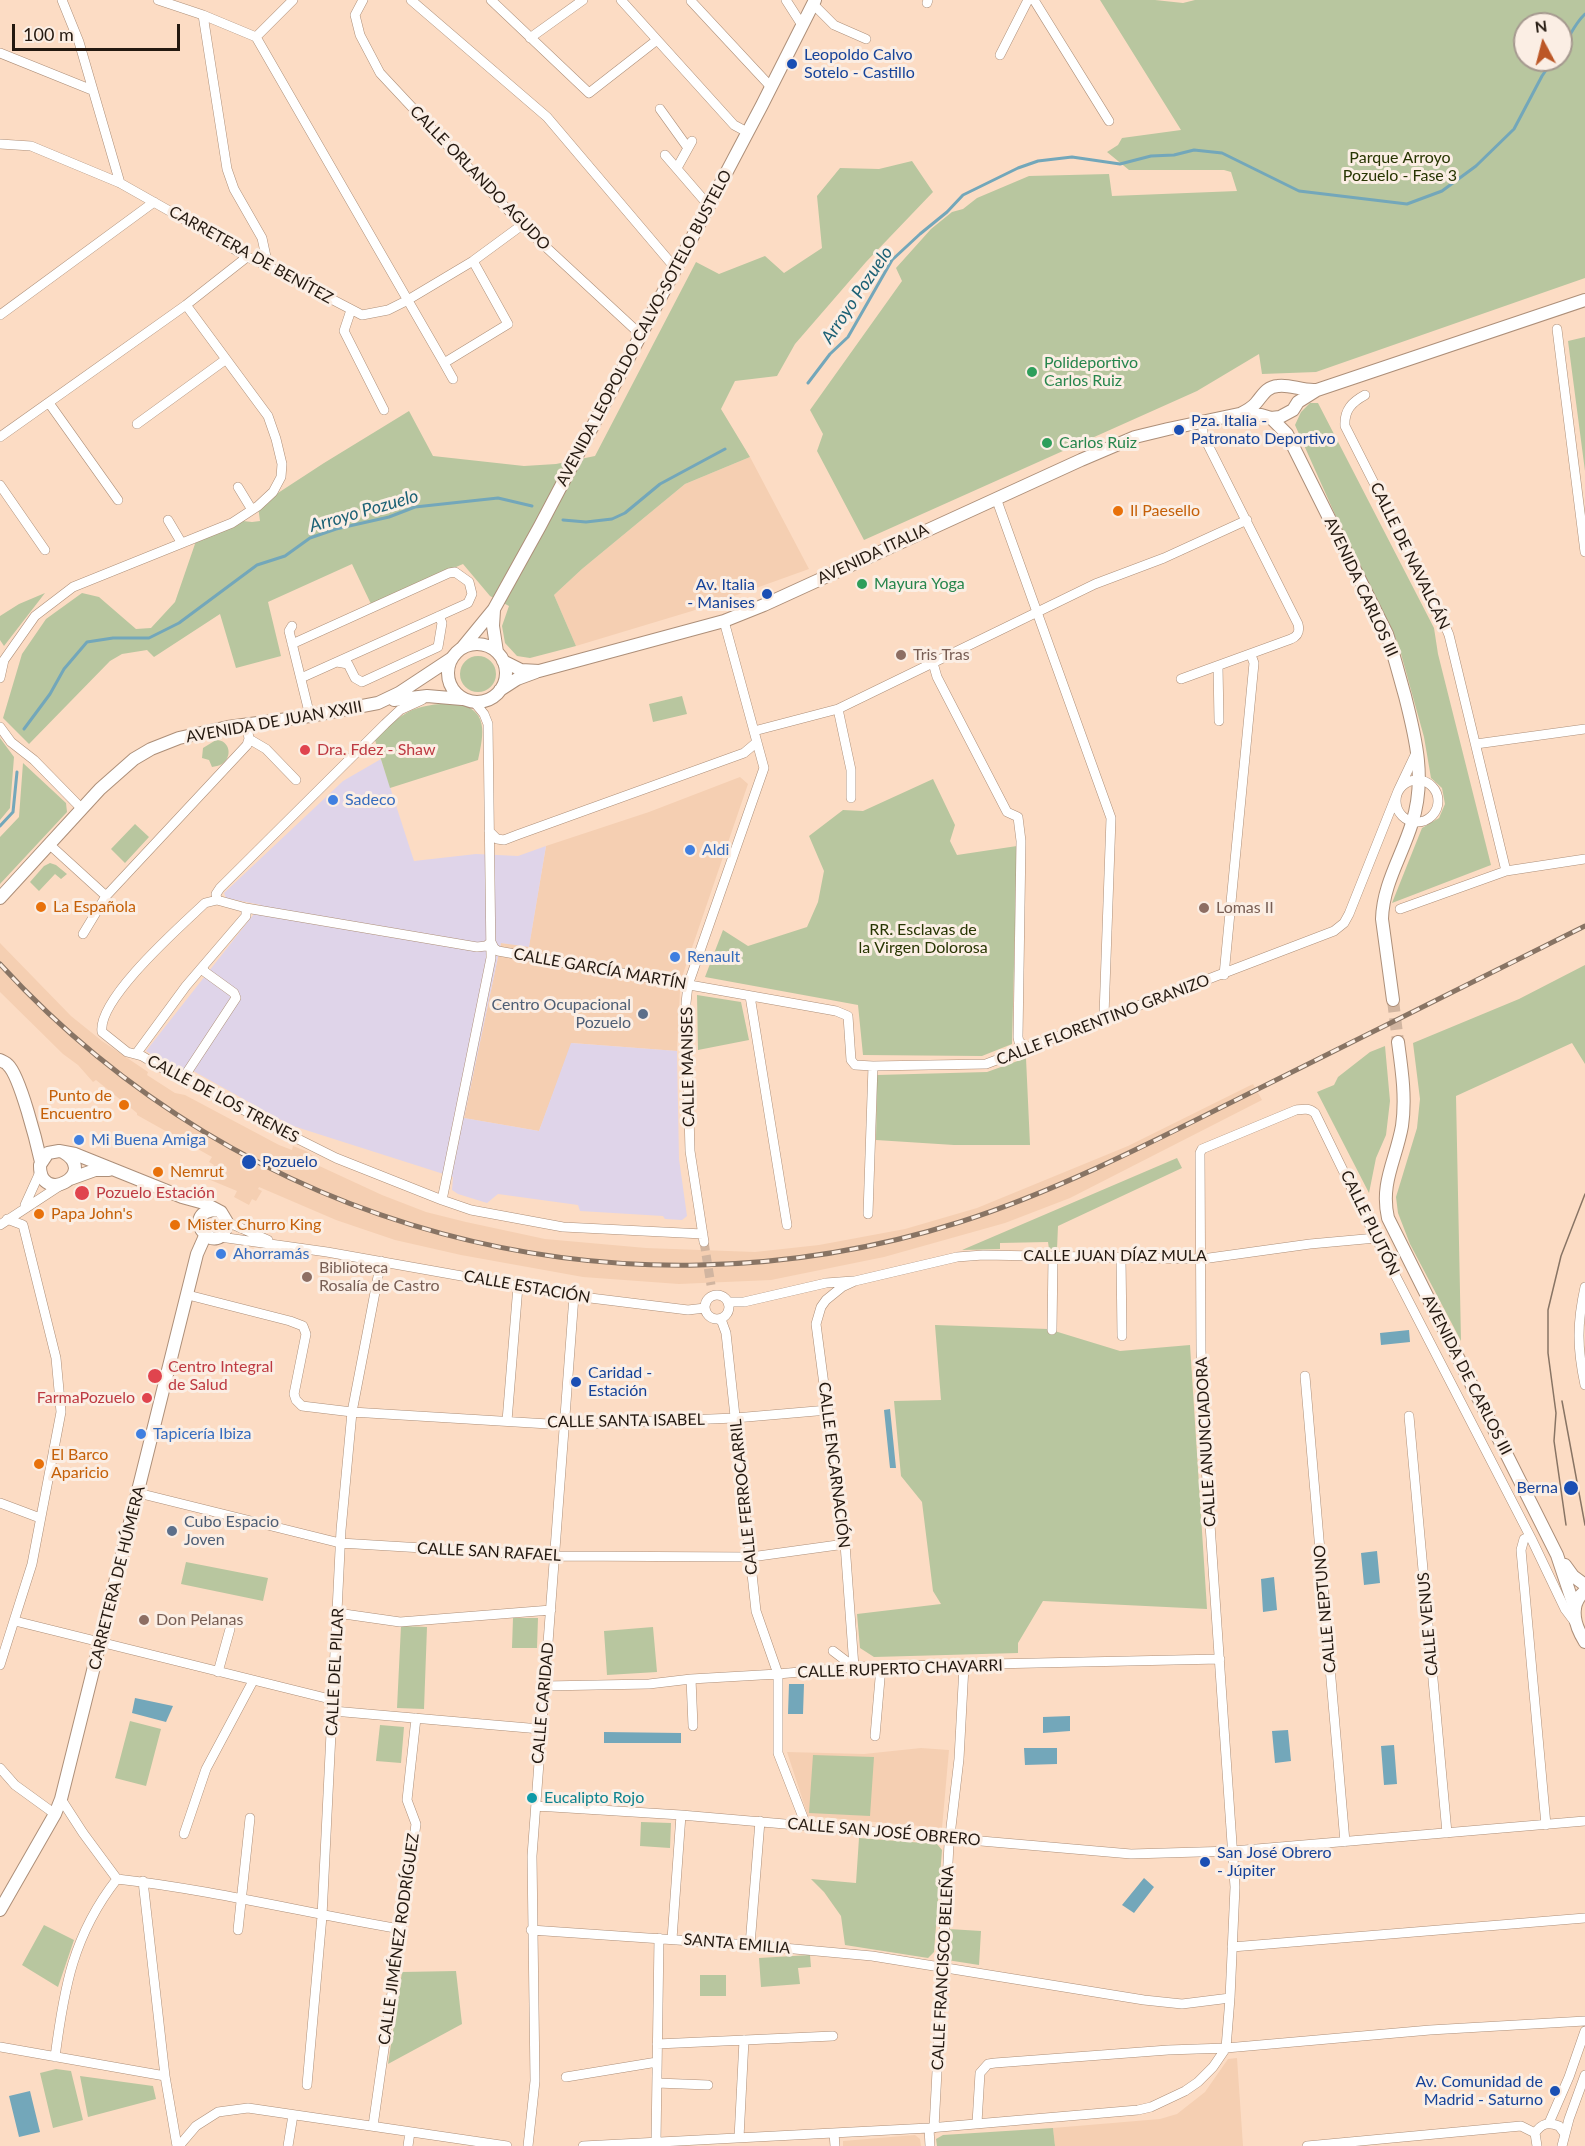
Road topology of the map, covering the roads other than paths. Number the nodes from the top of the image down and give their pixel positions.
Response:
1 (62, 0) edge
2 (158, 0) edge
3 (293, 0) edge
4 (363, 0) edge
5 (411, 0) edge
6 (491, 0) edge
7 (583, 0) edge
8 (621, 0) edge
9 (786, 0) edge
10 (1028, 0) edge
11 (1034, 0) edge
12 (691, 1) edge
13 (814, 2) edge
14 (203, 15) junction
15 (802, 25) junction
16 (256, 37) junction
17 (530, 38) junction
18 (866, 39) dead end
19 (657, 40) junction
20 (0, 53) edge
21 (1000, 55) dead end
22 (771, 87) junction
23 (92, 90) junction
24 (660, 109) dead end
25 (1109, 121) dead end
26 (747, 132) junction
27 (0, 144) edge
28 (665, 155) dead end
29 (676, 168) junction
30 (120, 183) junction
31 (154, 202) junction
32 (709, 206) junction
33 (522, 225) junction
34 (247, 257) junction
35 (473, 261) junction
36 (268, 266) junction
37 (676, 269) junction
38 (1585, 300) edge
39 (406, 301) junction
40 (186, 305) junction
41 (351, 310) junction
42 (0, 315) edge
43 (1557, 329) dead end
44 (641, 335) junction
45 (225, 360) junction
46 (444, 363) junction
47 (453, 379) dead end
48 (1295, 389) junction
49 (1317, 390) junction
50 (1365, 395) dead end
51 (1257, 402) junction
52 (1298, 402) junction
53 (49, 403) junction
54 (384, 410) dead end
55 (1289, 413) junction
56 (1239, 414) junction
57 (1266, 416) junction
58 (137, 424) dead end
59 (1203, 429) junction
60 (1287, 435) junction
61 (0, 437) edge
62 (0, 485) edge
63 (238, 487) dead end
64 (996, 498) junction
65 (118, 500) dead end
66 (252, 510) junction
67 (168, 520) dead end
68 (1247, 520) junction
69 (181, 542) junction
70 (45, 550) dead end
71 (1585, 552) edge
72 (494, 609) junction
73 (1038, 612) junction
74 (439, 616) junction
75 (724, 621) junction
76 (292, 626) dead end
77 (292, 644) junction
78 (462, 648) junction
79 (1251, 655) junction
80 (2, 657) edge
81 (500, 657) junction
82 (452, 658) junction
83 (338, 662) junction
84 (933, 663) junction
85 (1218, 666) junction
86 (540, 671) junction
87 (0, 678) edge
88 (301, 678) junction
89 (1181, 679) dead end
90 (500, 690) junction
91 (436, 696) junction
92 (462, 699) junction
93 (378, 703) junction
94 (475, 703) junction
95 (838, 709) junction
96 (310, 716) junction
97 (1219, 721) dead end
98 (247, 725) junction
99 (0, 727) edge
100 (1585, 729) edge
101 (754, 731) junction
102 (249, 739) junction
103 (757, 742) junction
104 (1476, 744) junction
105 (1417, 751) junction
106 (296, 780) dead end
107 (1420, 781) junction
108 (1398, 791) junction
109 (851, 798) dead end
110 (82, 809) junction
111 (1413, 821) junction
112 (489, 831) junction
113 (50, 845) junction
114 (1585, 859) edge
115 (1506, 871) junction
116 (106, 896) junction
117 (0, 897) edge
118 (217, 900) junction
119 (246, 908) junction
120 (1400, 909) dead end
121 (83, 934) dead end
122 (491, 942) junction
123 (203, 968) junction
124 (1224, 975) junction
125 (688, 985) junction
126 (750, 996) junction
127 (1393, 1000) tunnel mouth
128 (848, 1016) joint
129 (1101, 1021) junction
130 (1398, 1042) tunnel mouth
131 (1028, 1047) junction
132 (136, 1054) junction
133 (0, 1060) edge
134 (873, 1066) junction
135 (184, 1077) junction
136 (1311, 1110) joint
137 (36, 1139) junction
138 (61, 1151) junction
139 (41, 1167) junction
140 (113, 1170) junction
141 (65, 1182) junction
142 (182, 1197) junction
143 (442, 1200) junction
144 (24, 1207) junction
145 (216, 1209) junction
146 (868, 1214) dead end
147 (200, 1218) junction
148 (4, 1222) edge
149 (227, 1222) junction
150 (23, 1225) junction
151 (787, 1225) dead end
152 (206, 1236) junction
153 (220, 1237) junction
154 (704, 1238) joint
155 (1376, 1238) junction
156 (279, 1244) junction
157 (1053, 1256) junction
158 (1121, 1258) junction
159 (1202, 1259) junction
160 (381, 1262) junction
161 (855, 1281) junction
162 (518, 1286) junction
163 (1585, 1287) edge
164 (188, 1295) junction
165 (574, 1296) junction
166 (728, 1302) junction
167 (705, 1308) junction
168 (718, 1319) junction
169 (1052, 1330) dead end
170 (1122, 1336) dead end
171 (1305, 1376) dead end
172 (1585, 1385) edge
173 (828, 1410) junction
174 (352, 1412) junction
175 (1409, 1416) dead end
176 (735, 1418) junction
177 (507, 1421) junction
178 (565, 1425) junction
179 (138, 1493) junction
180 (0, 1503) edge
181 (40, 1518) junction
182 (1532, 1539) junction
183 (340, 1543) junction
184 (845, 1544) junction
185 (1557, 1555) junction
186 (555, 1556) junction
187 (751, 1557) junction
188 (1585, 1585) edge
189 (1585, 1591) edge
190 (1575, 1609) junction
191 (551, 1610) junction
192 (337, 1613) junction
193 (15, 1621) junction
194 (1577, 1625) junction
195 (230, 1629) dead end
196 (100, 1642) junction
197 (1585, 1642) edge
198 (833, 1651) dead end
199 (1220, 1659) junction
200 (0, 1665) edge
201 (964, 1666) junction
202 (854, 1667) junction
203 (881, 1667) junction
204 (218, 1672) junction
205 (778, 1674) junction
206 (691, 1679) junction
207 (253, 1681) junction
208 (545, 1686) junction
209 (334, 1700) junction
210 (333, 1711) junction
211 (416, 1718) junction
212 (693, 1726) dead end
213 (540, 1729) junction
214 (875, 1736) dead end
215 (0, 1768) edge
216 (61, 1799) junction
217 (536, 1806) junction
218 (55, 1814) junction
219 (681, 1815) junction
220 (250, 1818) dead end
221 (760, 1821) junction
222 (1585, 1821) edge
223 (1546, 1825) junction
224 (806, 1826) junction
225 (1447, 1833) junction
226 (184, 1834) dead end
227 (950, 1839) junction
228 (1345, 1842) junction
229 (1233, 1851) junction
230 (117, 1878) junction
231 (143, 1881) junction
232 (241, 1898) junction
233 (0, 1910) edge
234 (322, 1916) junction
235 (1585, 1918) edge
236 (400, 1929) junction
237 (238, 1930) dead end
238 (531, 1930) junction
239 (659, 1938) junction
240 (672, 1939) junction
241 (750, 1945) junction
242 (1232, 1947) junction
243 (942, 1966) junction
244 (1230, 1998) junction
245 (1585, 2020) edge
246 (1585, 2031) edge
247 (832, 2036) dead end
248 (744, 2040) junction
249 (657, 2044) junction
250 (0, 2047) edge
251 (1226, 2048) junction
252 (55, 2057) junction
253 (657, 2062) junction
254 (1585, 2075) edge
255 (165, 2076) junction
256 (566, 2077) dead end
257 (657, 2083) junction
258 (307, 2085) dead end
259 (708, 2085) dead end
260 (293, 2115) junction
261 (977, 2123) junction
262 (1549, 2123) junction
263 (374, 2127) junction
264 (932, 2128) junction
265 (410, 2132) junction
266 (834, 2133) junction
267 (1535, 2133) junction
268 (1565, 2134) junction
269 (739, 2138) junction
270 (761, 2141) edge
271 (656, 2142) junction
272 (642, 2144) edge
273 (676, 2144) edge
274 (178, 2146) edge
275 (288, 2146) edge
276 (408, 2146) edge
277 (507, 2146) edge
278 (528, 2146) edge
279 (583, 2146) edge
280 (835, 2146) edge
281 (930, 2146) edge
282 (1307, 2146) edge
283 (1537, 2146) edge
284 (1562, 2146) edge

1 - 23 street
2 - 14 street
3 - 16 street
4 - 33 street, CALLE ORLANDO AGUDO
5 - 37 street
6 - 17 street
7 - 17 street
8 - 19 street
9 - 15 street
10 - 21 street
11 - 25 street
12 - 22 street
13 - 15 main road, AVENIDA LEOPOLDO CALVO-SOTELO BUSTELO
13 - 18 street
14 - 16 street
14 - 36 street
15 - 22 main road, AVENIDA LEOPOLDO CALVO-SOTELO BUSTELO
16 - 39 street
17 - 19 street
19 - 26 street
20 - 23 street
22 - 26 main road, AVENIDA LEOPOLDO CALVO-SOTELO BUSTELO
23 - 30 street
24 - 29 street
26 - 32 main road, AVENIDA LEOPOLDO CALVO-SOTELO BUSTELO
27 - 30 street, CARRETERA DE BENÍTEZ
28 - 29 street
29 - 32 street
30 - 31 street, CARRETERA DE BENÍTEZ
31 - 34 street, CARRETERA DE BENÍTEZ
31 - 42 street
32 - 37 main road, AVENIDA LEOPOLDO CALVO-SOTELO BUSTELO
33 - 35 street, CARRETERA DE BENÍTEZ
33 - 44 street, CALLE ORLANDO AGUDO
34 - 36 street, CARRETERA DE BENÍTEZ
34 - 40 street
35 - 39 street, CARRETERA DE BENÍTEZ
35 - 46 street
36 - 41 street, CARRETERA DE BENÍTEZ
37 - 44 main road, AVENIDA LEOPOLDO CALVO-SOTELO BUSTELO
38 - 49 main road
39 - 41 street, CARRETERA DE BENÍTEZ
39 - 46 street
40 - 45 street
40 - 53 street
41 - 54 street
43 - 71 street
44 - 72 main road, AVENIDA LEOPOLDO CALVO-SOTELO BUSTELO
45 - 58 street
45 - 66 street
46 - 47 street
48 - 49 main road
48 - 51 main road
48 - 52 main road
49 - 52 main road
50 - 104 street, CALLE DE NAVALCÁN
51 - 56 main road
51 - 57 main road
52 - 55 main road
53 - 61 street
53 - 65 street
55 - 57 main road
55 - 60 main road
56 - 57 main road
56 - 59 main road, AVENIDA ITALIA
57 - 60 main road, AVENIDA CARLOS III
59 - 64 main road, AVENIDA ITALIA
59 - 68 street
60 - 105 main road, AVENIDA CARLOS III
62 - 70 street
63 - 66 street
64 - 73 street
64 - 75 main road, AVENIDA ITALIA
66 - 69 street
67 - 69 street
68 - 73 street
68 - 79 street
69 - 80 street
72 - 78 main road, AVENIDA LEOPOLDO CALVO-SOTELO BUSTELO
72 - 81 main road
73 - 84 street
73 - 129 street
74 - 77 street
74 - 83 street
74 - 83 street
75 - 86 main road, AVENIDA ITALIA
75 - 101 street, CALLE MANISES
76 - 77 street
77 - 88 street
78 - 81 main road
78 - 82 main road
79 - 85 street
79 - 124 street
80 - 87 street
81 - 86 main road, AVENIDA ITALIA
81 - 90 main road
82 - 92 main road
82 - 93 main road, AVENIDA DE JUAN XXIII
83 - 88 street
84 - 95 street
84 - 131 street
85 - 89 street
85 - 97 street
86 - 90 main road
88 - 96 street
90 - 94 main road
91 - 92 main road
91 - 93 main road
91 - 118 street
92 - 94 main road
93 - 96 main road, AVENIDA DE JUAN XXIII
94 - 112 street
95 - 101 street
95 - 109 street
96 - 98 main road, AVENIDA DE JUAN XXIII
98 - 102 street
98 - 110 main road, AVENIDA DE JUAN XXIII
99 - 110 street
100 - 104 street
101 - 103 street, CALLE MANISES
102 - 106 street
102 - 116 street
103 - 112 street
103 - 125 street, CALLE MANISES
104 - 115 street, CALLE DE NAVALCÁN
105 - 107 main road, AVENIDA CARLOS III
105 - 108 street
107 - 108 street
107 - 111 main road, AVENIDA CARLOS III
107 - 111 street
108 - 111 street
108 - 124 street, CALLE FLORENTINO GRANIZO
110 - 113 main road, AVENIDA DE JUAN XXIII
111 - 127 main road, AVENIDA CARLOS III
112 - 122 street
113 - 116 street
113 - 117 main road, AVENIDA DE JUAN XXIII
114 - 115 street
115 - 120 street
116 - 121 street
118 - 119 street, CALLE GARCÍA MARTÍN
118 - 132 street, CALLE DE LOS TRENES
119 - 122 street, CALLE GARCÍA MARTÍN
119 - 123 street
122 - 125 street, CALLE GARCÍA MARTÍN
122 - 143 street
123 - 132 street
123 - 135 street
124 - 129 street, CALLE FLORENTINO GRANIZO
125 - 126 street, CALLE GARCÍA MARTÍN
125 - 154 street, CALLE MANISES
126 - 128 street, CALLE GARCÍA MARTÍN
126 - 151 street
128 - 134 street, CALLE FLORENTINO GRANIZO
129 - 131 street, CALLE FLORENTINO GRANIZO
130 - 185 main road, AVENIDA DE CARLOS III
131 - 134 street, CALLE FLORENTINO GRANIZO
132 - 135 street, CALLE DE LOS TRENES
133 - 137 main road
134 - 146 street
135 - 143 street, CALLE DE LOS TRENES
136 - 155 street, CALLE PLUTÓN
136 - 159 street, CALLE ANUNCIADORA
137 - 138 main road
137 - 139 main road
138 - 139 main road
138 - 140 main road
138 - 141 main road
139 - 141 main road
139 - 144 street
140 - 141 main road
140 - 142 main road
141 - 144 street
142 - 145 main road
142 - 147 main road
143 - 154 street, CALLE DE LOS TRENES
144 - 148 street
144 - 150 street
145 - 147 main road
145 - 149 main road
147 - 152 main road
148 - 150 street
149 - 153 main road
149 - 156 street, CALLE ESTACIÓN
150 - 181 street
152 - 153 main road
152 - 164 main road, CARRETERA DE HÚMERA
153 - 156 street, CALLE ESTACIÓN
155 - 159 street, CALLE JUAN DÍAZ MULA
155 - 182 street, CALLE PLUTÓN
156 - 160 street, CALLE ESTACIÓN
157 - 158 street, CALLE JUAN DÍAZ MULA
157 - 161 street, CALLE JUAN DÍAZ MULA
157 - 169 street
158 - 159 street, CALLE JUAN DÍAZ MULA
158 - 170 street
159 - 199 street, CALLE ANUNCIADORA
160 - 162 street, CALLE ESTACIÓN
160 - 174 street, CALLE DEL PILAR
161 - 166 street
161 - 173 street, CALLE ENCARNACIÓN
162 - 165 street, CALLE ESTACIÓN
162 - 177 street
163 - 172 street
164 - 174 street, CALLE SANTA ISABEL
164 - 179 main road, CARRETERA DE HÚMERA
165 - 167 street, CALLE ESTACIÓN
165 - 178 street, CALLE CARIDAD
166 - 167 street
166 - 168 street
167 - 168 street
168 - 176 street, CALLE FERROCARRIL
171 - 228 street, CALLE NEPTUNO
173 - 176 street, CALLE SANTA ISABEL
173 - 184 street, CALLE ENCARNACIÓN
174 - 177 street, CALLE SANTA ISABEL
174 - 183 street, CALLE DEL PILAR
175 - 225 street, CALLE VENUS
176 - 178 street, CALLE SANTA ISABEL
176 - 187 street, CALLE FERROCARRIL
177 - 178 street, CALLE SANTA ISABEL
178 - 186 street, CALLE CARIDAD
179 - 183 street, CALLE SAN RAFAEL
179 - 196 main road, CARRETERA DE HÚMERA
180 - 181 street
181 - 193 street
182 - 194 street, CALLE PLUTÓN
182 - 223 street
183 - 186 street, CALLE SAN RAFAEL
183 - 192 street, CALLE DEL PILAR
184 - 187 street, CALLE SAN RAFAEL
184 - 202 street, CALLE ENCARNACIÓN
185 - 188 main road, AVENIDA DE CARLOS III
185 - 190 main road, AVENIDA DE CARLOS III
186 - 187 street, CALLE SAN RAFAEL
186 - 191 street, CALLE CARIDAD
187 - 205 street, CALLE FERROCARRIL
189 - 190 main road
190 - 194 main road, AVENIDA DE CARLOS III
191 - 192 street
191 - 208 street, CALLE CARIDAD
192 - 209 street, CALLE DEL PILAR
193 - 196 street
193 - 200 street
194 - 197 main road, AVENIDA DE CARLOS III
195 - 204 street
196 - 204 street
196 - 216 main road, CARRETERA DE HÚMERA
198 - 202 street
199 - 201 street, CALLE RUPERTO CHAVARRI
199 - 229 street, CALLE ANUNCIADORA
201 - 203 street, CALLE RUPERTO CHAVARRI
201 - 227 street, CALLE FRANCISCO BELEÑA
202 - 203 street, CALLE RUPERTO CHAVARRI
202 - 205 street, CALLE RUPERTO CHAVARRI
203 - 214 street
204 - 207 street
205 - 206 street, CALLE RUPERTO CHAVARRI
205 - 224 street, CALLE FERROCARRIL
206 - 208 street, CALLE RUPERTO CHAVARRI
206 - 212 street
207 - 209 street
207 - 226 street
208 - 213 street, CALLE CARIDAD
209 - 210 street, CALLE DEL PILAR
210 - 211 street
210 - 234 street, CALLE DEL PILAR
211 - 213 street
211 - 236 street, CALLE JIMÉNEZ RODRÍGUEZ
213 - 217 street, CALLE CARIDAD
215 - 218 street
216 - 218 main road, CARRETERA DE HÚMERA
216 - 230 street
217 - 219 street, CALLE SAN JOSÉ OBRERO
217 - 238 street, CALLE CARIDAD
218 - 233 main road, CARRETERA DE HÚMERA
219 - 221 street, CALLE SAN JOSÉ OBRERO
219 - 240 street
220 - 232 street
221 - 224 street, CALLE SAN JOSÉ OBRERO
221 - 241 street
222 - 223 street, CALLE SAN JOSÉ OBRERO
223 - 225 street, CALLE SAN JOSÉ OBRERO
224 - 227 street, CALLE SAN JOSÉ OBRERO
225 - 228 street, CALLE SAN JOSÉ OBRERO
227 - 229 street, CALLE SAN JOSÉ OBRERO
227 - 243 street, CALLE FRANCISCO BELEÑA
228 - 229 street, CALLE SAN JOSÉ OBRERO
229 - 242 street, CALLE ANUNCIADORA
230 - 231 street
230 - 252 street
231 - 232 street
231 - 255 street
232 - 234 street
232 - 237 street
234 - 236 street
234 - 258 street, CALLE DEL PILAR
235 - 242 street
236 - 263 street, CALLE JIMÉNEZ RODRÍGUEZ
238 - 239 street, SANTA EMILIA
238 - 278 street, CALLE CARIDAD
239 - 240 street, SANTA EMILIA
239 - 249 street
240 - 241 street, SANTA EMILIA
241 - 243 street, SANTA EMILIA
242 - 244 street, CALLE ANUNCIADORA
243 - 244 street, SANTA EMILIA
243 - 264 street, CALLE FRANCISCO BELEÑA
244 - 251 street, CALLE ANUNCIADORA
245 - 251 street
246 - 262 street
247 - 248 street
248 - 249 street
248 - 269 street
249 - 253 street
250 - 252 street
251 - 261 street
251 - 261 street
252 - 255 street
253 - 256 street
253 - 257 street
254 - 268 street
255 - 274 street
257 - 259 street
257 - 271 street
260 - 263 street
260 - 274 street
260 - 275 street
261 - 264 street
262 - 267 street
262 - 268 street
263 - 265 street
264 - 266 street
264 - 281 street, CALLE FRANCISCO BELEÑA
265 - 276 street
265 - 277 street
266 - 270 street
266 - 280 street
267 - 282 street
267 - 283 street
268 - 284 street
269 - 270 street
269 - 273 street
271 - 272 street
271 - 273 street
272 - 279 street

